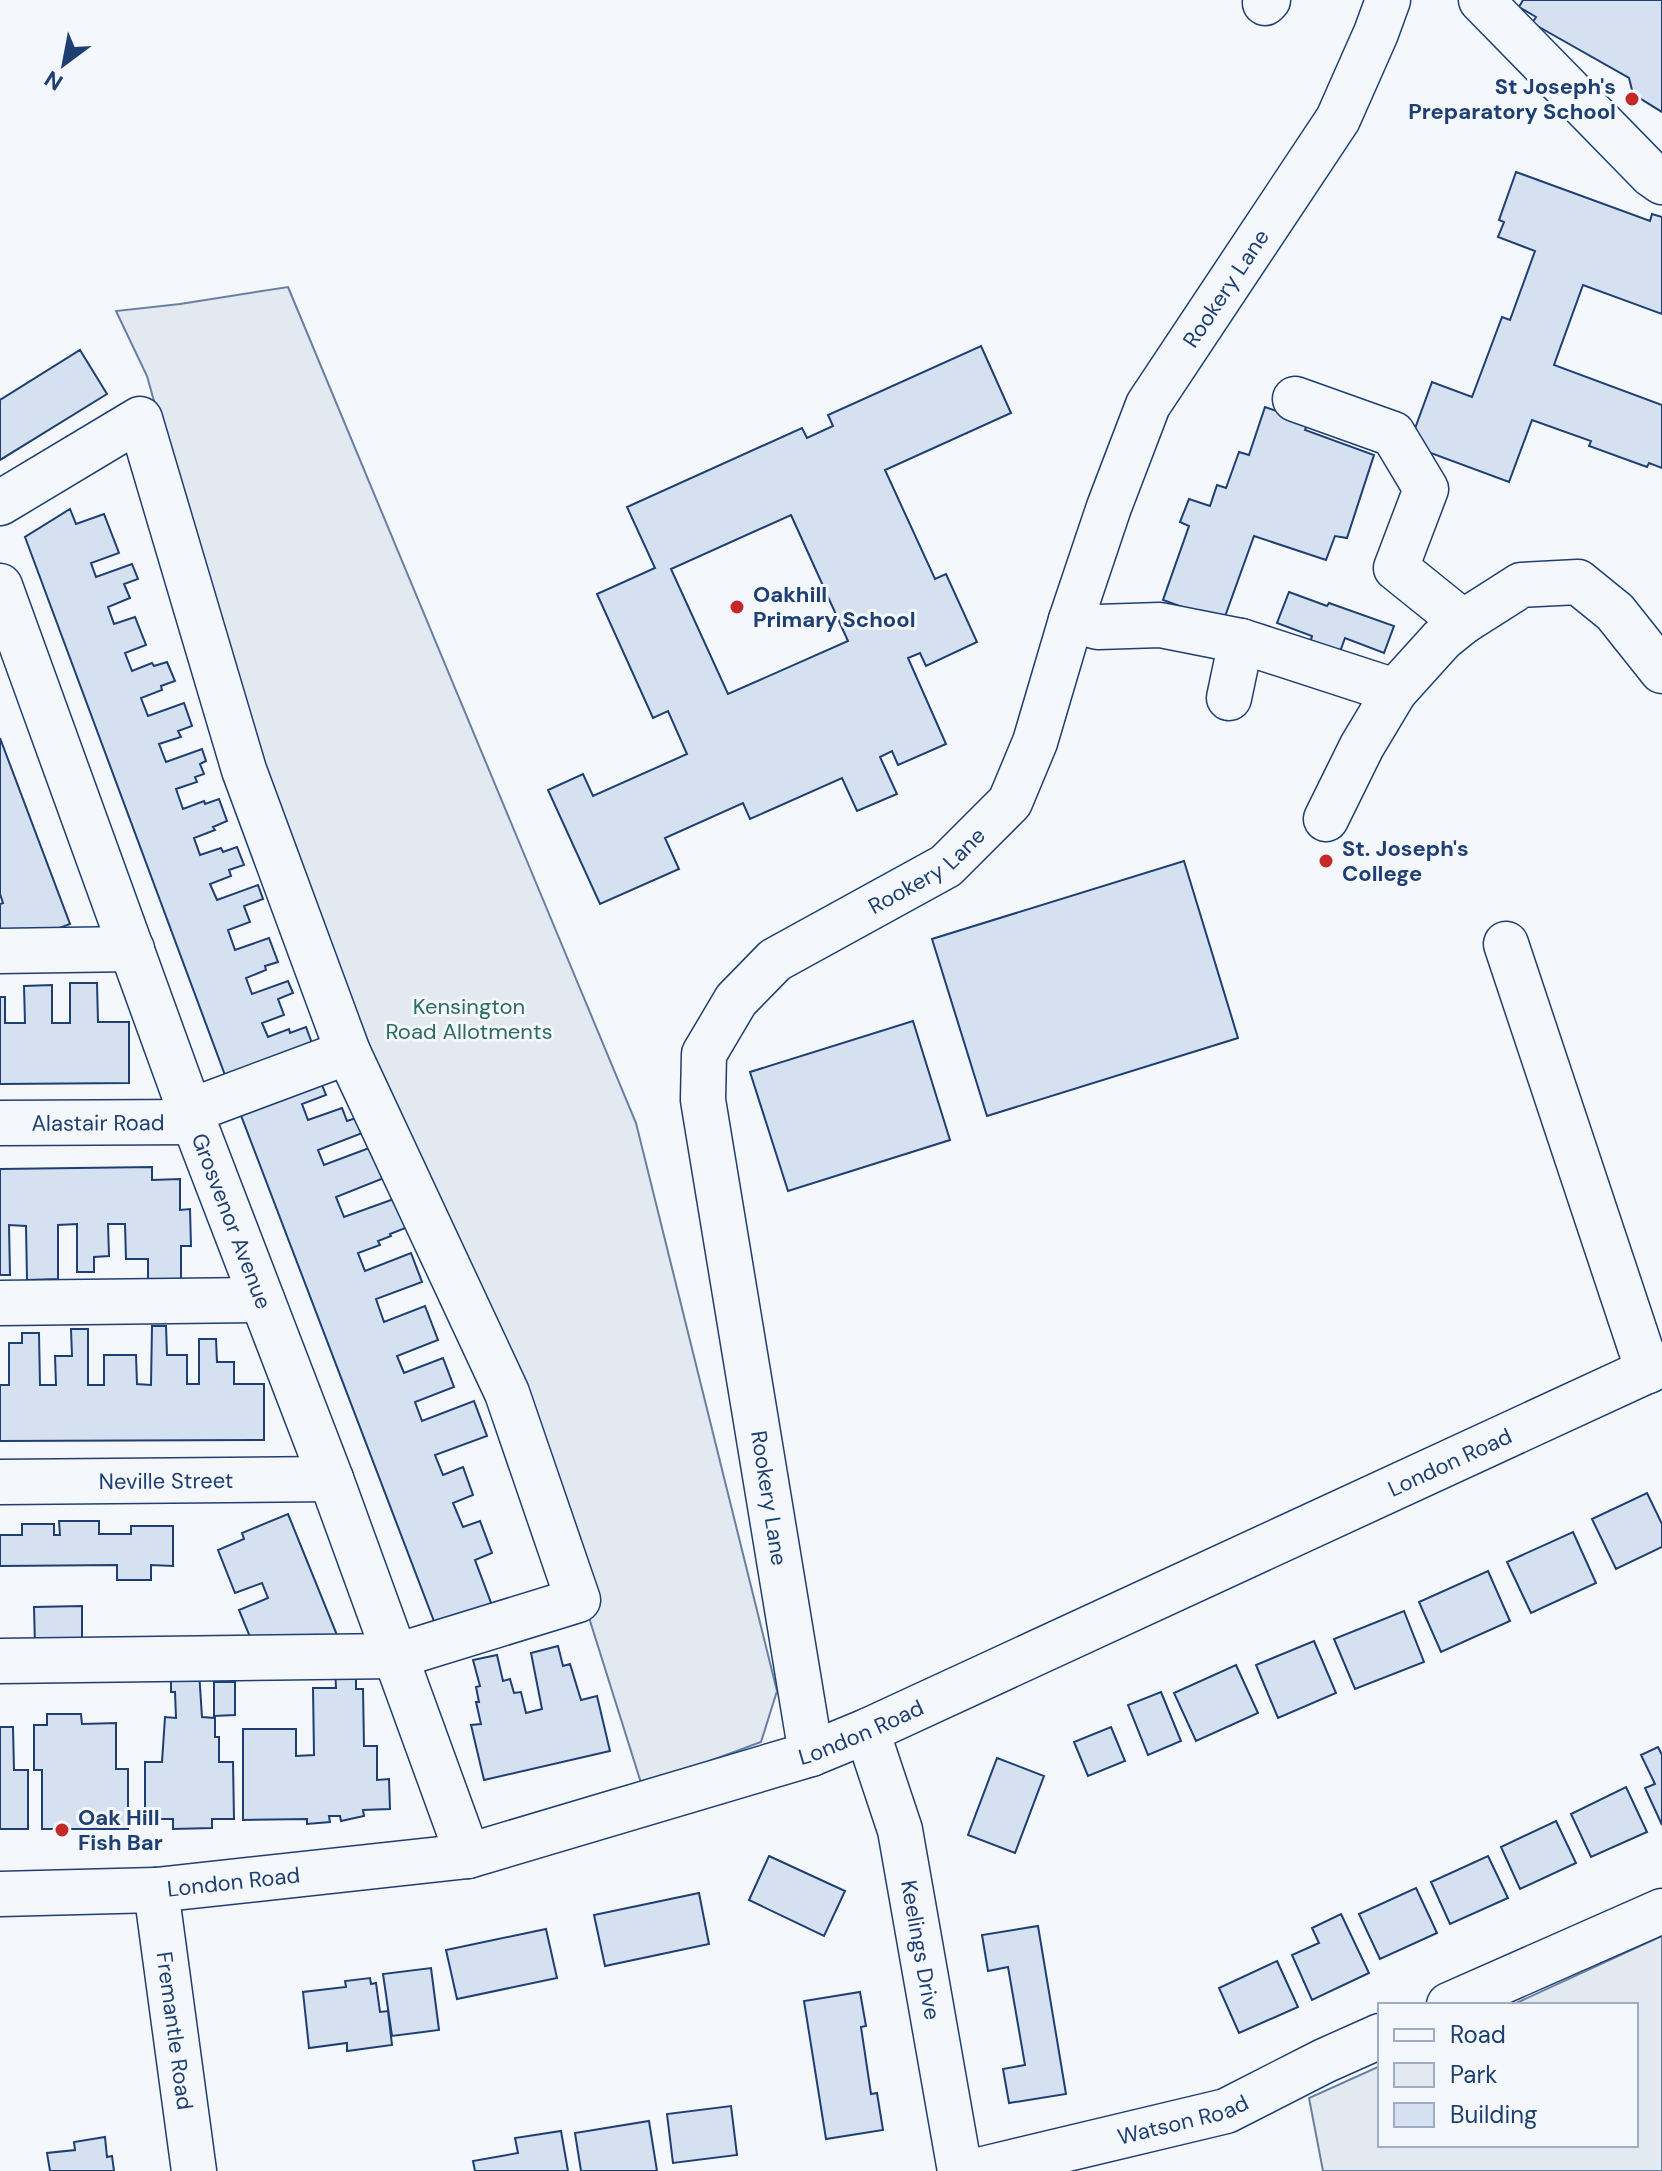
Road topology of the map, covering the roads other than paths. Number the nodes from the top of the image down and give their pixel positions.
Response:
1 (1388, 0) edge
2 (1481, 0) edge
3 (1662, 182) edge
4 (1295, 399) dead end
5 (0, 503) edge
6 (0, 586) edge
7 (1071, 620) junction
8 (1463, 622) junction
9 (1241, 641) junction
10 (1662, 671) edge
11 (1395, 691) junction
12 (1229, 698) dead end
13 (1326, 819) dead end
14 (1506, 944) dead end
15 (132, 949) junction
16 (0, 951) edge
17 (348, 1052) junction
18 (192, 1117) junction
19 (0, 1123) edge
20 (262, 1300) junction
21 (0, 1303) edge
22 (1655, 1368) edge
23 (331, 1479) junction
24 (0, 1482) edge
25 (396, 1656) junction
26 (0, 1661) edge
27 (867, 1731) junction
28 (811, 1754) junction
29 (468, 1856) junction
30 (156, 1890) junction
31 (0, 1894) edge
32 (1662, 1911) edge
33 (1454, 2003) edge
34 (1378, 2037) edge
35 (194, 2171) edge
36 (960, 2171) edge
37 (975, 2171) edge

1 - 7 street, Rookery Lane
2 - 3 street
4 - 8 street
5 - 17 street
6 - 15 street, Grosvenor Avenue
7 - 9 street
7 - 28 street, Rookery Lane
8 - 10 street
8 - 11 street
9 - 11 street
9 - 12 street
11 - 13 street
14 - 22 street
15 - 16 street
15 - 18 street, Grosvenor Avenue
17 - 18 street
17 - 25 street
18 - 19 street, Alastair Road
18 - 20 street, Grosvenor Avenue
20 - 21 street
20 - 23 street, Grosvenor Avenue
22 - 27 street, London Road
23 - 24 street, Neville Street
23 - 25 street, Grosvenor Avenue
25 - 26 street
25 - 29 street, Grosvenor Avenue
27 - 28 street, London Road
27 - 36 street, Keelings Drive
28 - 29 street, London Road
29 - 30 street, London Road
30 - 31 street, London Road
30 - 35 street, Fremantle Road
32 - 33 street
34 - 37 street, Watson Road

